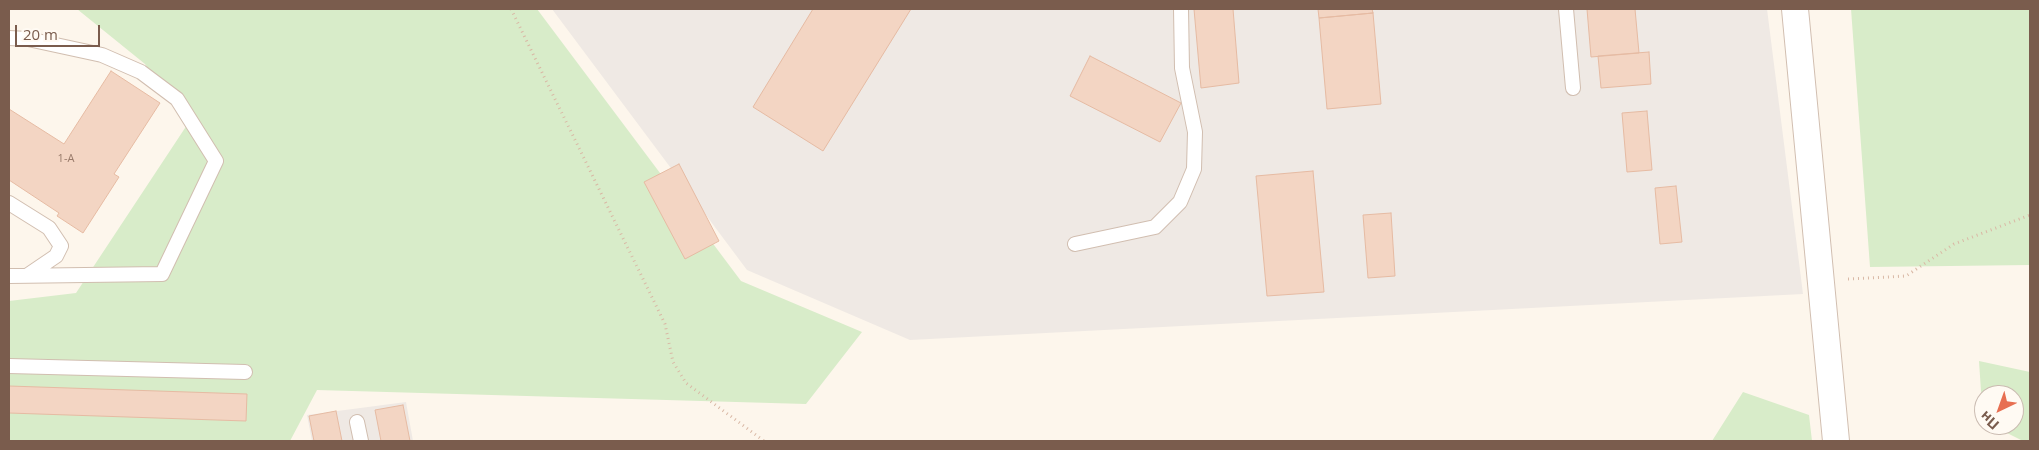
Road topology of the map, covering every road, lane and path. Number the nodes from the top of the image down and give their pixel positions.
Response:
1 (511, 9) edge
2 (1181, 9) edge
3 (1566, 9) edge
4 (1795, 9) edge
5 (9, 38) edge
6 (1573, 88) dead end
7 (9, 203) edge
8 (2030, 215) edge
9 (1076, 244) dead end
10 (9, 276) edge
11 (27, 276) junction
12 (1820, 278) junction
13 (9, 366) edge
14 (245, 372) dead end
15 (357, 422) dead end
16 (361, 441) edge
17 (764, 441) edge
18 (1836, 441) edge

1 - 17 path
2 - 9 lane
3 - 6 lane
4 - 12 street
5 - 11 lane
7 - 11 lane
8 - 12 path
10 - 11 lane
12 - 18 street
13 - 14 lane
15 - 16 lane

